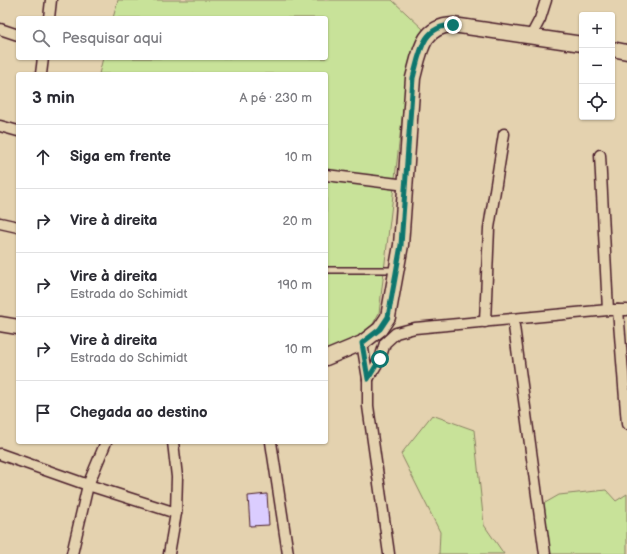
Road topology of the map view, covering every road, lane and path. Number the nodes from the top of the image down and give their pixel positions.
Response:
1 (51, 0) edge
2 (546, 0) edge
3 (49, 16) edge
4 (0, 29) edge
5 (16, 34) edge
6 (531, 36) junction
7 (579, 44) edge
8 (615, 50) edge
9 (627, 52) edge
10 (44, 60) edge
11 (41, 72) edge
12 (0, 126) edge
13 (16, 130) edge
14 (504, 134) dead end
15 (600, 155) dead end
16 (328, 175) edge
17 (406, 185) junction
18 (0, 223) edge
19 (16, 227) edge
20 (328, 270) edge
21 (395, 270) junction
22 (618, 310) edge
23 (513, 319) junction
24 (485, 322) junction
25 (0, 324) edge
26 (16, 326) edge
27 (362, 343) junction
28 (328, 357) edge
29 (368, 379) junction
30 (627, 424) edge
31 (105, 444) edge
32 (173, 444) edge
33 (271, 444) edge
34 (0, 454) edge
35 (88, 485) junction
36 (176, 513) junction
37 (72, 554) edge
38 (169, 554) edge
39 (288, 554) edge
40 (389, 554) edge
41 (545, 554) edge

1 - 3 street
2 - 6 street
4 - 5 street
6 - 7 street
6 - 17 street
8 - 9 street
10 - 11 street
12 - 13 street
14 - 24 street
15 - 22 street
16 - 17 street
17 - 21 street
18 - 19 street
20 - 21 lane
21 - 27 street
22 - 23 street
22 - 30 street
23 - 24 street
23 - 41 street
24 - 29 street
25 - 26 street
27 - 28 street
27 - 29 street
29 - 40 street
31 - 35 street
32 - 36 street
33 - 39 street
34 - 35 street
35 - 36 street
35 - 37 street
36 - 38 street

